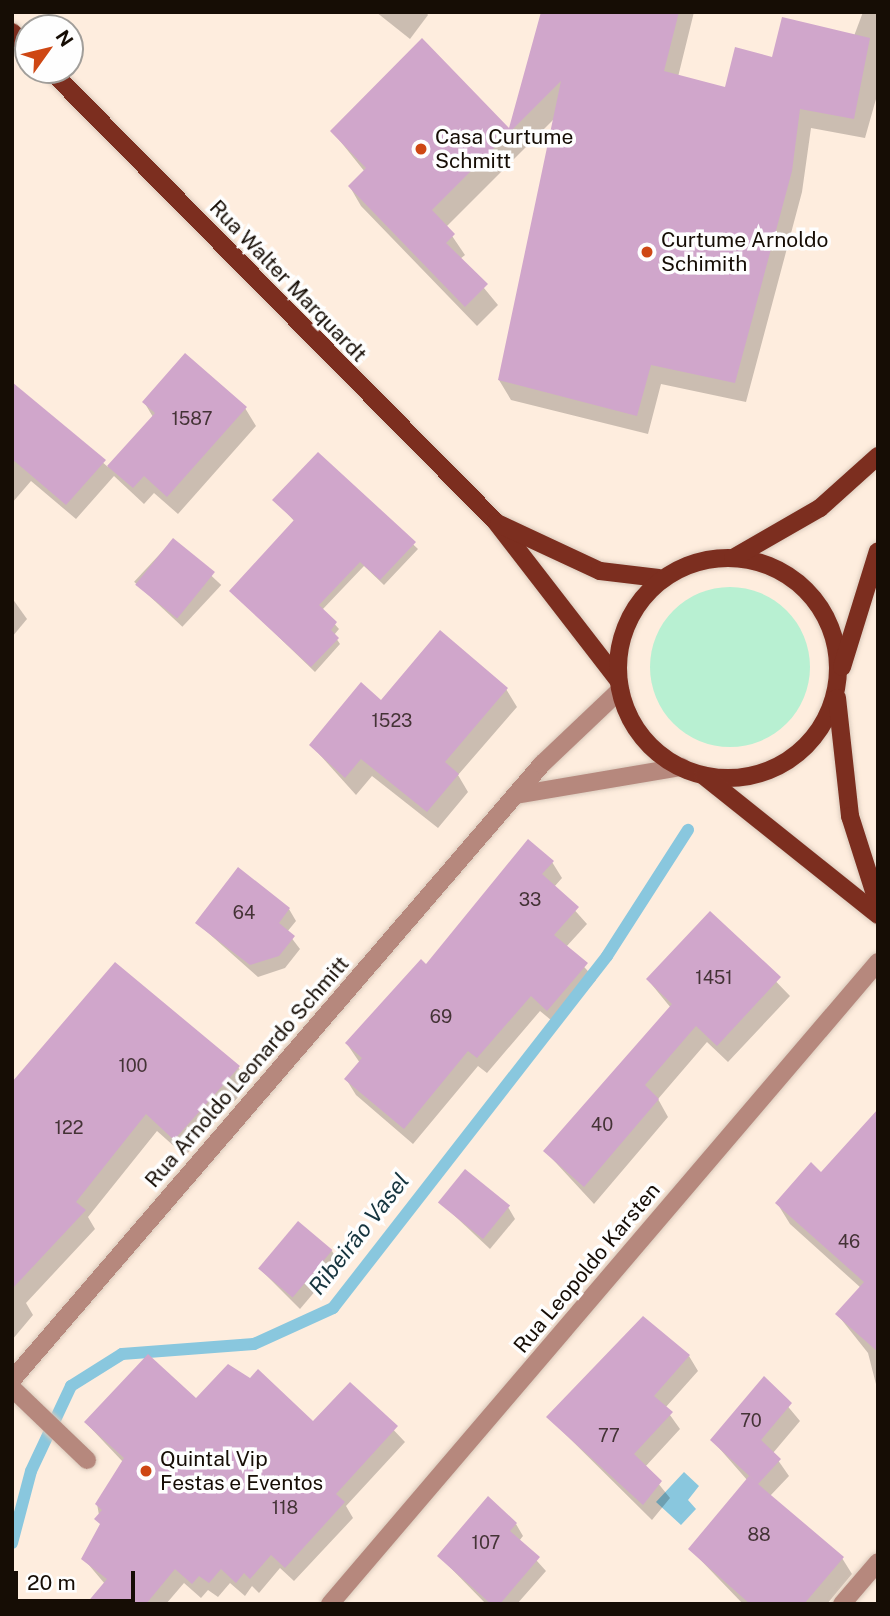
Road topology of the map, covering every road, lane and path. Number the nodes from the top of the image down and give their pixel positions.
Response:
1 (64, 84) edge
2 (878, 456) edge
3 (496, 522) junction
4 (878, 551) edge
5 (733, 558) junction
6 (659, 578) junction
7 (841, 670) junction
8 (619, 685) junction
9 (837, 698) junction
10 (682, 767) junction
11 (704, 776) junction
12 (516, 795) junction
13 (878, 904) edge
14 (878, 915) edge
15 (878, 962) edge
16 (12, 1380) edge
17 (12, 1388) edge
18 (87, 1460) dead end
19 (878, 1562) edge
20 (330, 1604) edge
21 (842, 1604) edge

1 - 3 main road, Rua Walter Marquardt
2 - 5 main road
3 - 6 main road, Rua Walter Marquardt
3 - 8 main road, Rua Walter Marquardt
4 - 7 main road
5 - 6 main road
5 - 7 main road
6 - 8 main road
7 - 9 main road
8 - 10 main road
8 - 12 street, Rua Arnoldo Leonardo Schmitt
9 - 11 main road
9 - 13 main road
10 - 11 main road
10 - 12 street
11 - 14 main road
12 - 16 street, Rua Arnoldo Leonardo Schmitt
15 - 20 street, Rua Leopoldo Karsten
17 - 18 street
19 - 21 street

